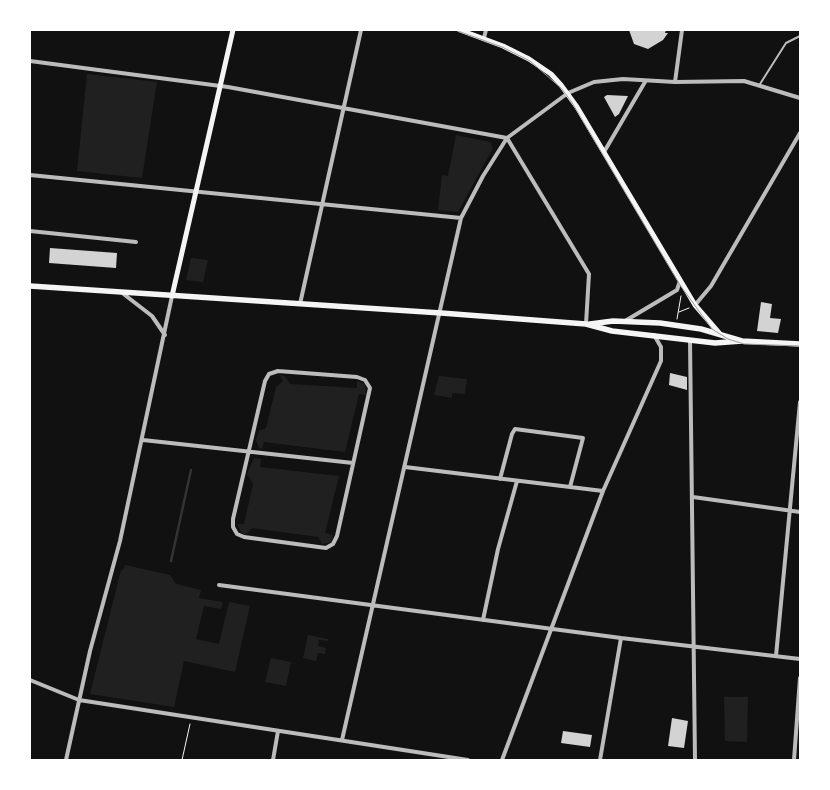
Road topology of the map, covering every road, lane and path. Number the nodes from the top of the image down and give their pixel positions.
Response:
1 (233, 30) edge
2 (361, 30) edge
3 (460, 30) edge
4 (486, 30) edge
5 (682, 30) edge
6 (800, 36) edge
7 (484, 38) junction
8 (30, 61) edge
9 (645, 82) junction
10 (675, 82) junction
11 (760, 84) junction
12 (221, 87) junction
13 (568, 93) junction
14 (800, 98) edge
15 (342, 107) junction
16 (800, 133) edge
17 (507, 138) junction
18 (604, 152) junction
19 (30, 175) edge
20 (197, 192) junction
21 (323, 204) junction
22 (461, 218) junction
23 (30, 231) edge
24 (136, 242) dead end
25 (680, 281) junction
26 (30, 286) edge
27 (121, 292) junction
28 (172, 296) junction
29 (300, 304) junction
30 (695, 305) junction
31 (441, 313) junction
32 (625, 321) junction
33 (586, 324) junction
34 (654, 334) junction
35 (720, 334) junction
36 (164, 336) junction
37 (690, 338) junction
38 (742, 341) junction
39 (728, 342) junction
40 (800, 344) edge
41 (800, 402) edge
42 (143, 440) junction
43 (248, 452) junction
44 (353, 463) junction
45 (406, 467) junction
46 (500, 479) junction
47 (517, 481) junction
48 (570, 487) junction
49 (603, 491) junction
50 (693, 498) junction
51 (789, 511) junction
52 (800, 512) edge
53 (219, 585) dead end
54 (375, 605) junction
55 (483, 620) junction
56 (550, 628) junction
57 (621, 638) junction
58 (693, 646) junction
59 (776, 656) junction
60 (800, 658) edge
61 (800, 678) edge
62 (30, 680) edge
63 (79, 700) junction
64 (192, 718) junction
65 (278, 731) junction
66 (342, 740) junction
67 (66, 760) edge
68 (182, 760) edge
69 (273, 760) edge
70 (468, 760) edge
71 (502, 760) edge
72 (600, 760) edge
73 (695, 760) edge
74 (794, 760) edge

1 - 12 main road
2 - 15 street
3 - 7 main road
4 - 7 street
5 - 10 street
6 - 11 lane
7 - 13 main road
8 - 12 street
9 - 10 street
9 - 13 street
9 - 18 street
10 - 11 street
11 - 14 street
12 - 15 street
12 - 20 main road
13 - 17 street
13 - 18 main road
15 - 17 street
15 - 21 street
16 - 30 street
17 - 22 street
17 - 33 street
18 - 25 main road
19 - 20 street
20 - 21 street
20 - 28 main road
21 - 22 street
21 - 29 street
22 - 31 street
23 - 24 street
25 - 30 main road
25 - 30 path
25 - 32 street
26 - 27 main road
27 - 28 main road
27 - 36 street
28 - 29 main road
28 - 36 street
29 - 31 main road
30 - 35 main road
31 - 33 main road
31 - 45 street
32 - 33 main road
32 - 35 main road
33 - 34 main road
34 - 37 main road
34 - 49 street
35 - 38 main road
35 - 39 lane
36 - 42 street
37 - 39 main road
37 - 50 street
38 - 39 main road
38 - 40 main road
41 - 51 street
42 - 43 street
42 - 63 street
43 - 44 street
43 - 44 street
43 - 44 street
45 - 46 street
45 - 54 street
46 - 47 street
46 - 48 street
47 - 48 street
47 - 55 street
48 - 49 street
49 - 56 street
50 - 51 street
50 - 58 street
51 - 52 street
51 - 59 street
53 - 54 street
54 - 55 street
54 - 66 street
55 - 56 street
56 - 57 street
56 - 71 street
57 - 58 street
57 - 72 street
58 - 59 street
58 - 73 street
59 - 60 street
61 - 74 street
62 - 63 street
63 - 64 street
63 - 67 street
64 - 65 street
64 - 68 path
65 - 66 street
65 - 69 street
66 - 70 street

